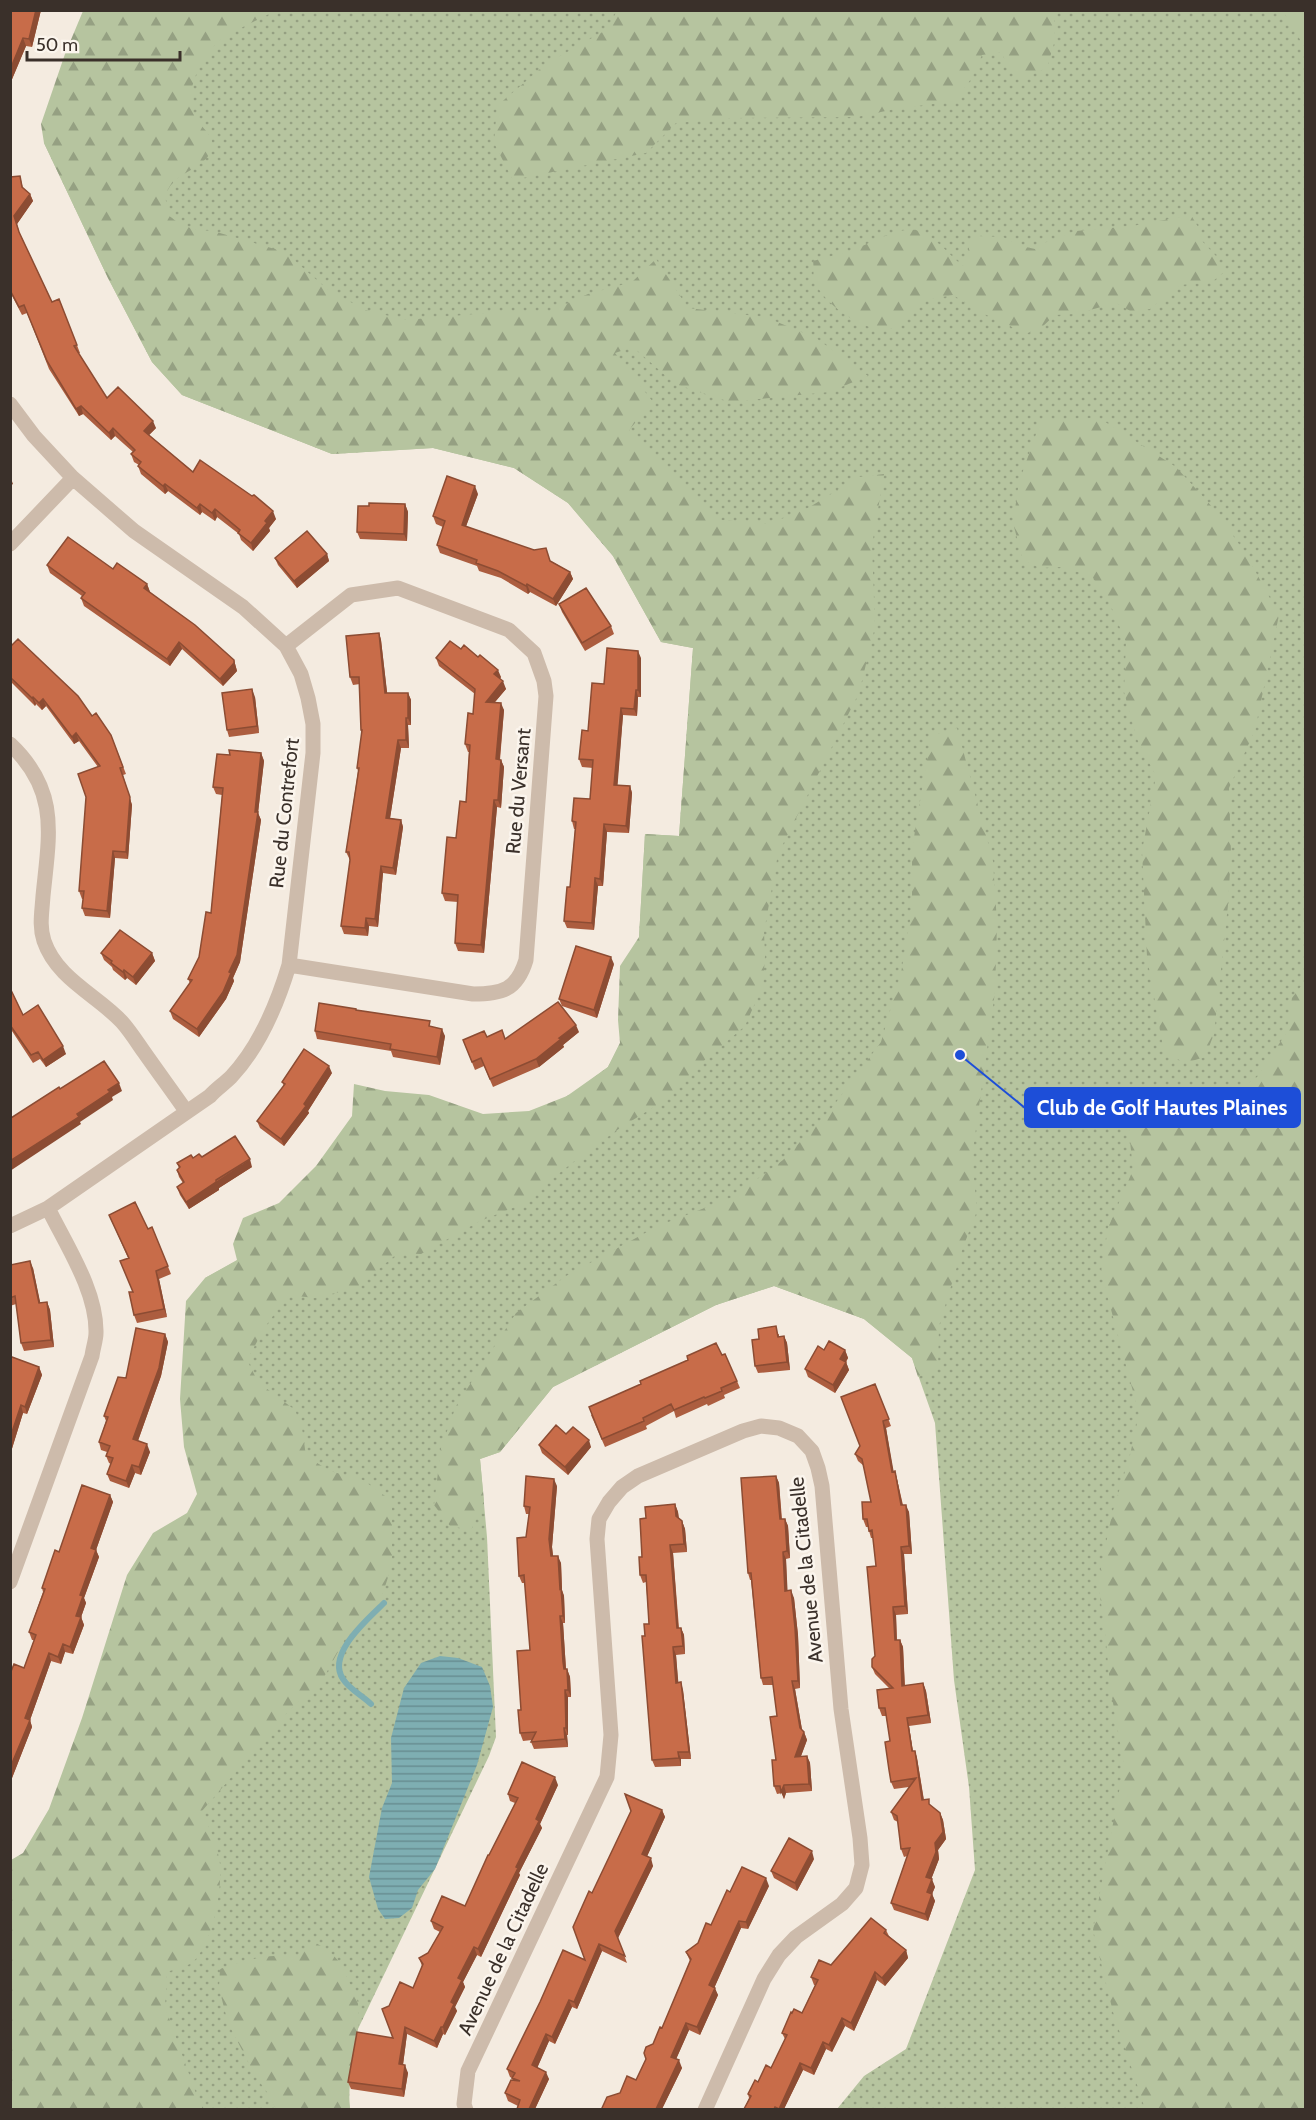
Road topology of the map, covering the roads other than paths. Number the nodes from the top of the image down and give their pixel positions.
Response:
1 (10, 404) edge
2 (73, 478) junction
3 (10, 544) edge
4 (286, 646) junction
5 (10, 744) edge
6 (289, 965) junction
7 (186, 1111) junction
8 (48, 1208) junction
9 (10, 1226) edge
10 (10, 1582) edge
11 (466, 2109) edge
12 (705, 2109) edge

1 - 2 street, Rue du Contrefort
2 - 3 street
2 - 4 street, Rue du Contrefort
4 - 6 street, Rue du Contrefort
4 - 6 street, Rue du Versant
5 - 7 street
6 - 7 street, Rue du Contrefort
7 - 8 street, Rue du Contrefort
8 - 9 street, Rue du Contrefort
8 - 10 street
11 - 12 street, Avenue de la Citadelle

